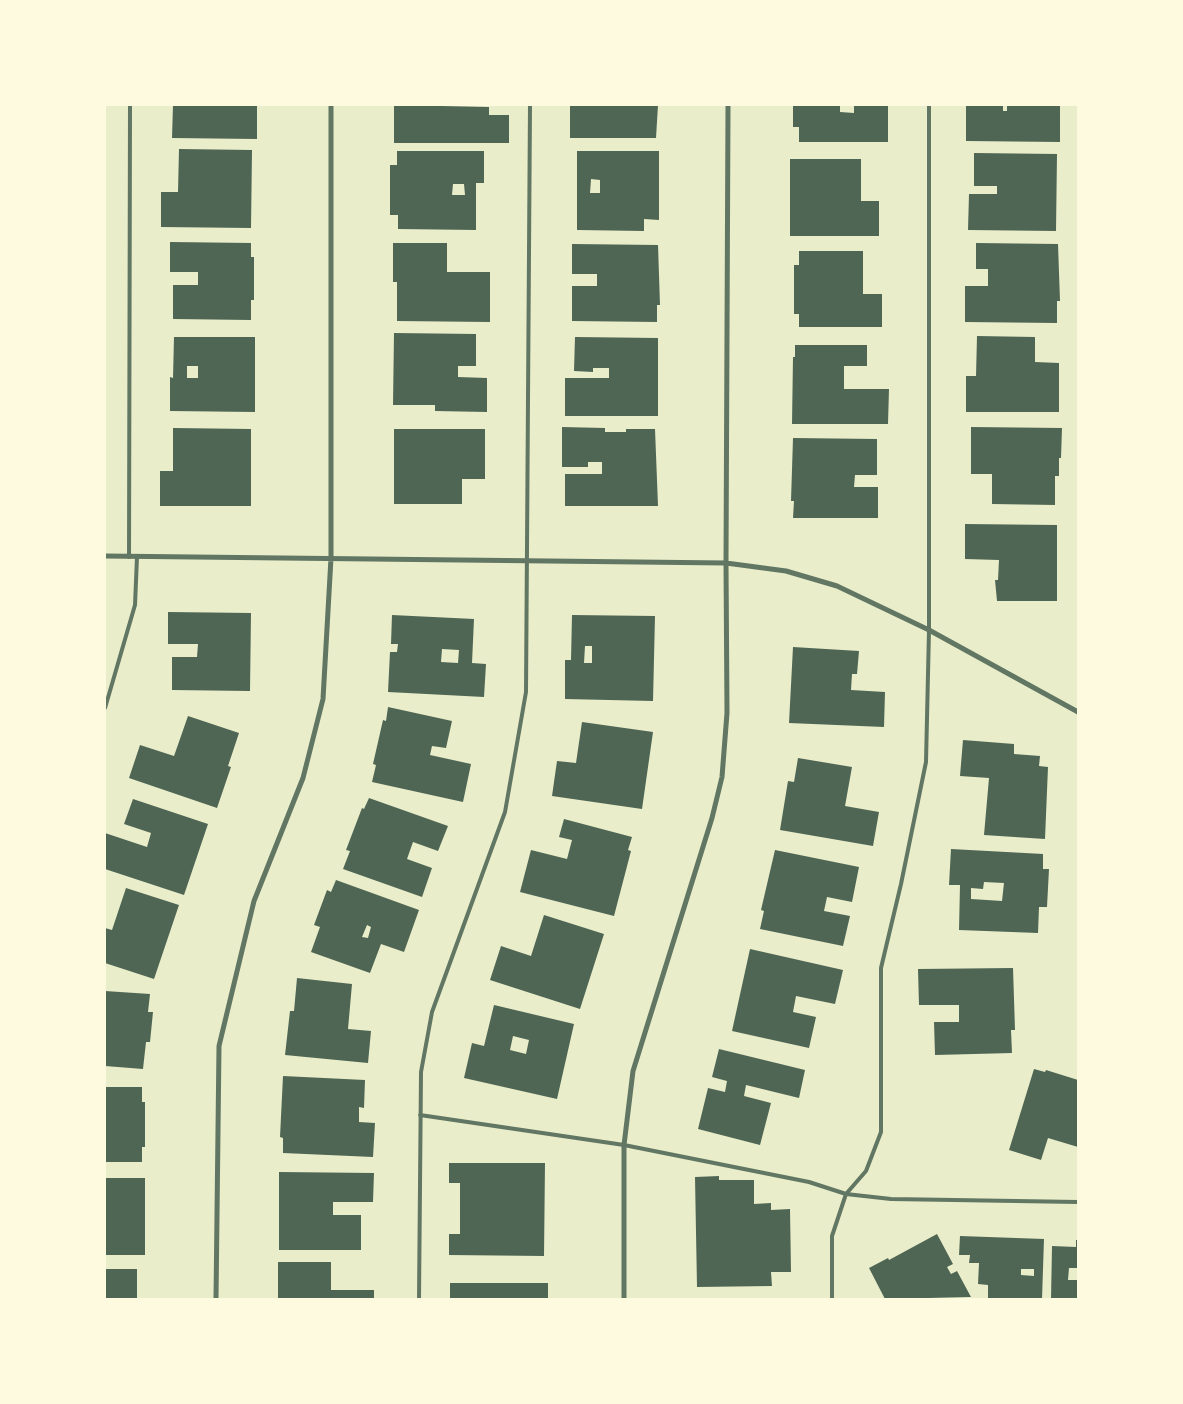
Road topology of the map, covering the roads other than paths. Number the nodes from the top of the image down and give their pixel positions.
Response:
1 (130, 105) edge
2 (331, 105) edge
3 (530, 105) edge
4 (728, 105) edge
5 (929, 105) edge
6 (105, 556) edge
7 (129, 557) junction
8 (137, 557) junction
9 (331, 558) junction
10 (528, 562) junction
11 (726, 563) junction
12 (929, 630) junction
13 (105, 708) edge
14 (1078, 712) edge
15 (420, 1115) junction
16 (624, 1145) junction
17 (846, 1194) junction
18 (1078, 1202) edge
19 (216, 1299) edge
20 (419, 1299) edge
21 (624, 1299) edge
22 (832, 1299) edge

1 - 7 lane
2 - 9 street
3 - 10 lane
4 - 11 street
5 - 12 lane
6 - 7 street
7 - 8 street
8 - 9 street
8 - 13 lane
9 - 10 street
9 - 19 street
10 - 11 street
10 - 15 lane
11 - 12 street
11 - 16 street
12 - 14 street
12 - 17 lane
15 - 16 lane
15 - 20 lane
16 - 17 lane
16 - 21 street
17 - 18 lane
17 - 22 lane

